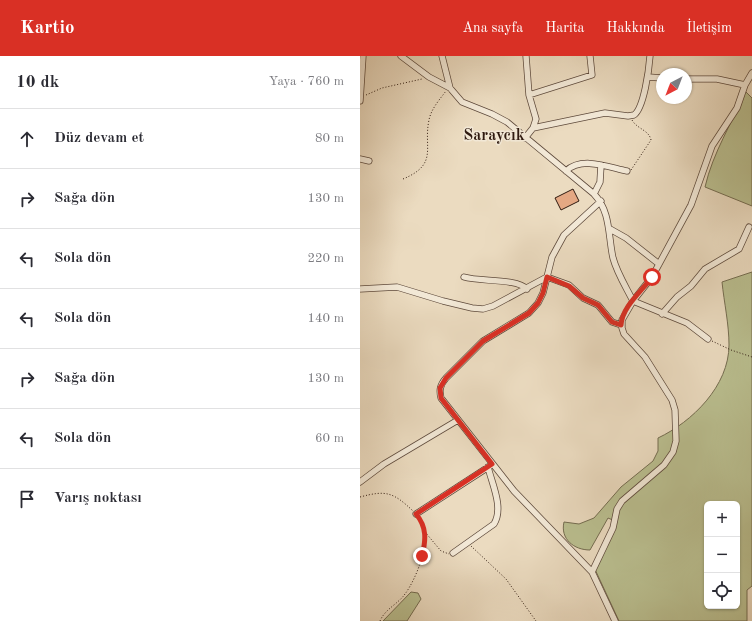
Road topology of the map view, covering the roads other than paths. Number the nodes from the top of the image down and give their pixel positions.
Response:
1 (363, 56) edge
2 (401, 56) edge
3 (442, 56) edge
4 (526, 56) edge
5 (590, 56) edge
6 (650, 56) edge
7 (752, 73) edge
8 (648, 77) junction
9 (656, 78) edge
10 (692, 79) edge
11 (745, 85) junction
12 (449, 88) junction
13 (529, 95) junction
14 (360, 99) edge
15 (533, 128) junction
16 (525, 138) junction
17 (360, 159) edge
18 (369, 161) dead end
19 (601, 165) junction
20 (566, 171) junction
21 (627, 171) road end
22 (594, 194) junction
23 (601, 201) junction
24 (749, 227) dead end
25 (610, 229) junction
26 (659, 264) junction
27 (464, 277) dead end
28 (547, 277) junction
29 (360, 289) edge
30 (527, 289) junction
31 (633, 301) junction
32 (662, 314) junction
33 (621, 325) junction
34 (708, 339) road end
35 (458, 420) junction
36 (490, 466) junction
37 (360, 482) edge
38 (416, 514) road end
39 (453, 553) road end
40 (592, 572) junction
41 (615, 621) edge

1 - 14 street
2 - 12 street
3 - 12 street
4 - 13 street
5 - 13 street
6 - 8 street
7 - 11 street
8 - 9 street
8 - 15 street
10 - 11 street
11 - 26 street
12 - 16 street
13 - 15 street
15 - 16 street
16 - 20 street
17 - 18 street
19 - 20 street
19 - 21 street
19 - 22 street
20 - 22 street
22 - 23 street
23 - 25 street
23 - 28 street
24 - 32 street
25 - 26 street
25 - 31 street
26 - 31 street
27 - 30 street
28 - 30 street
28 - 33 street
28 - 35 street
29 - 30 street
31 - 32 street
31 - 33 street
32 - 34 street
33 - 40 street
35 - 36 street
35 - 37 street
36 - 38 street
36 - 39 street
36 - 40 street
40 - 41 street

